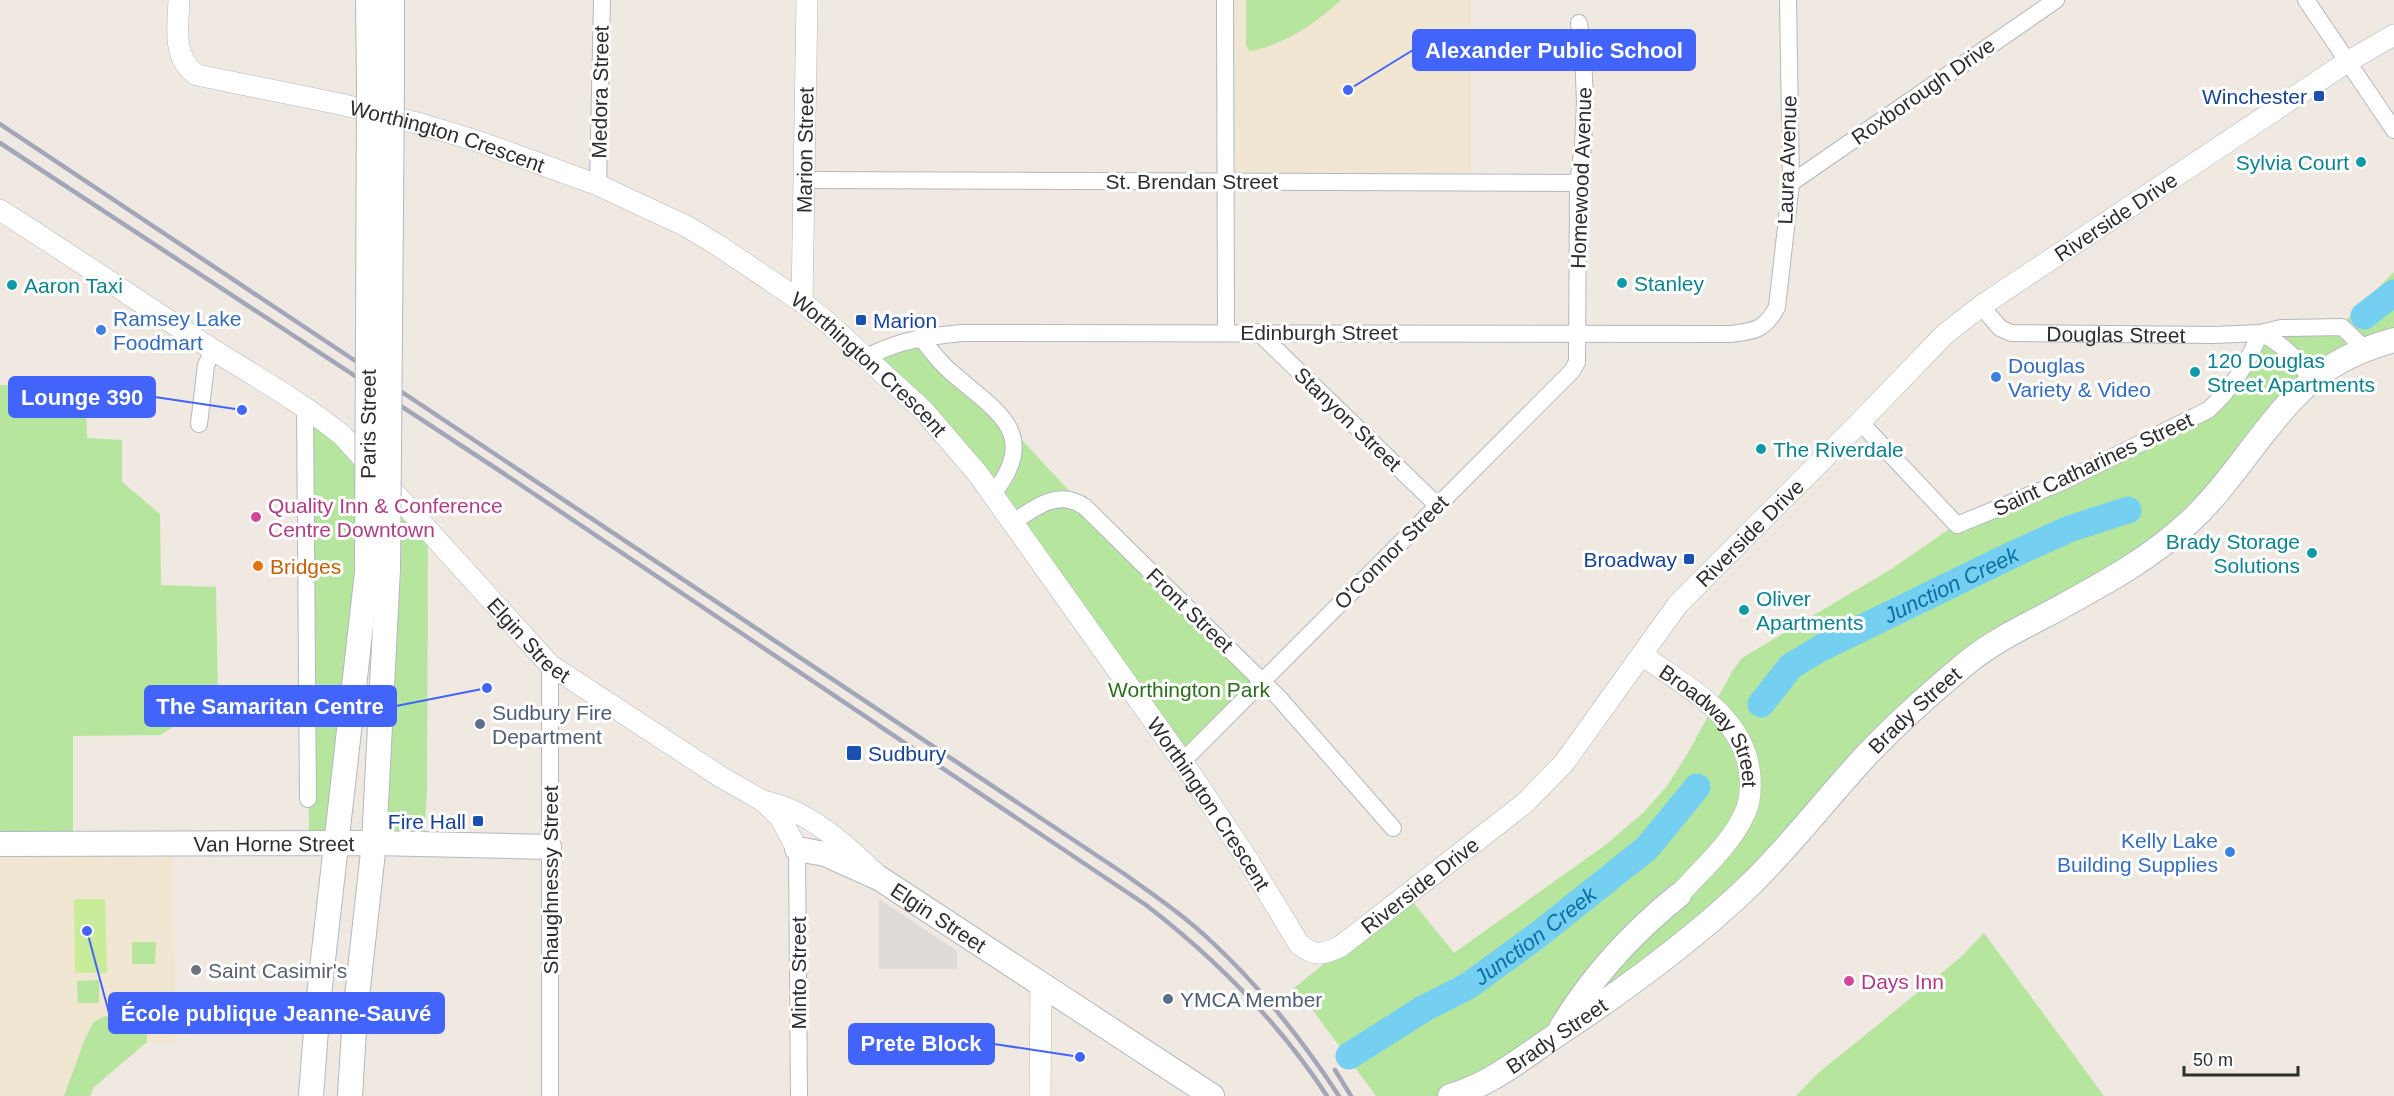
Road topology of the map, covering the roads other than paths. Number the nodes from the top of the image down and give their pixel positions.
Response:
1 (179, 0) edge
2 (368, 0) edge
3 (392, 0) edge
4 (602, 0) edge
5 (807, 0) edge
6 (1225, 0) edge
7 (1788, 0) edge
8 (2056, 0) edge
9 (2306, 0) edge
10 (1579, 23) dead end
11 (2394, 35) edge
12 (2347, 62) junction
13 (380, 85) junction
14 (2394, 130) edge
15 (805, 180) junction
16 (1225, 180) junction
17 (1578, 183) junction
18 (1791, 183) junction
19 (598, 185) junction
20 (0, 210) edge
21 (802, 302) junction
22 (1981, 306) junction
23 (1771, 318) joint
24 (1226, 332) junction
25 (1258, 332) junction
26 (1577, 333) junction
27 (2260, 333) junction
28 (920, 337) junction
29 (2394, 340) edge
30 (2365, 349) junction
31 (214, 350) junction
32 (867, 357) junction
33 (2312, 380) junction
34 (305, 407) junction
35 (1860, 423) junction
36 (199, 424) dead end
37 (993, 494) junction
38 (1437, 505) junction
39 (1014, 522) junction
40 (378, 571) junction
41 (1642, 655) junction
42 (550, 665) junction
43 (1262, 681) junction
44 (1182, 762) junction
45 (308, 799) dead end
46 (763, 801) junction
47 (1393, 828) dead end
48 (336, 843) junction
49 (374, 843) junction
50 (0, 844) edge
51 (549, 847) junction
52 (798, 849) junction
53 (879, 878) junction
54 (1679, 895) junction
55 (1326, 953) joint
56 (1664, 957) junction
57 (1041, 985) junction
58 (1556, 1035) junction
59 (1464, 1094) edge
60 (311, 1096) edge
61 (350, 1096) edge
62 (550, 1096) edge
63 (799, 1096) edge
64 (1040, 1096) edge
65 (1212, 1096) edge

1 - 19 street, Worthington Crescent
2 - 13 main road, Paris Street
3 - 13 main road, Paris Street
4 - 19 street, Medora Street
5 - 15 street, Marion Street
6 - 16 street
7 - 18 street, Laura Avenue
8 - 18 street, Roxborough Drive
9 - 12 street
10 - 17 street, Homewood Avenue
11 - 12 street, Riverside Drive
12 - 14 street
12 - 22 street, Riverside Drive
13 - 40 main road, Paris Street, bridge
15 - 16 street, St. Brendan Street
15 - 21 street, Marion Street
16 - 17 street, St. Brendan Street
16 - 24 street
17 - 26 street, Homewood Avenue
18 - 23 street, Laura Avenue
19 - 21 street, Worthington Crescent
20 - 31 street, Elgin Street
21 - 32 street, Worthington Crescent
22 - 27 street, Douglas Street
22 - 35 street, Riverside Drive
23 - 26 street, Edinburgh Street
24 - 25 street, Edinburgh Street
24 - 28 street, Edinburgh Street
25 - 26 street, Edinburgh Street
25 - 38 street, Stanyon Street
26 - 38 street, O'Connor Street
27 - 30 street, Douglas Street
27 - 33 street
27 - 35 street, Saint Catharines Street
28 - 32 street, Edinburgh Street
28 - 37 street
29 - 30 main road
30 - 33 main road, Brady Street
31 - 34 street, Elgin Street
31 - 36 street
32 - 37 street, Worthington Crescent
33 - 56 main road, Brady Street
34 - 42 street, Elgin Street
34 - 45 street
35 - 41 street, Riverside Drive
37 - 39 street, Worthington Crescent
38 - 43 street, O'Connor Street
39 - 43 street, Front Street
39 - 44 street, Worthington Crescent
40 - 48 main road, Paris Street
40 - 49 main road, Paris Street
41 - 54 street, Broadway Street
41 - 55 street, Riverside Drive
42 - 46 street, Elgin Street
42 - 51 street, Shaughnessy Street
43 - 44 street, O'Connor Street
43 - 47 street, Front Street
44 - 55 street, Worthington Crescent
46 - 52 street, Elgin Street
46 - 53 street
48 - 49 main road, Van Horne Street
48 - 50 main road, Van Horne Street
48 - 60 main road, Paris Street
49 - 51 main road, Van Horne Street
49 - 61 main road, Paris Street
51 - 62 street, Shaughnessy Street
52 - 53 main road, Elgin Street
52 - 63 street, Minto Street
53 - 57 main road, Elgin Street
54 - 56 main road
54 - 58 main road
56 - 58 main road, Brady Street
57 - 64 street
57 - 65 main road, Elgin Street
58 - 59 main road, Brady Street

